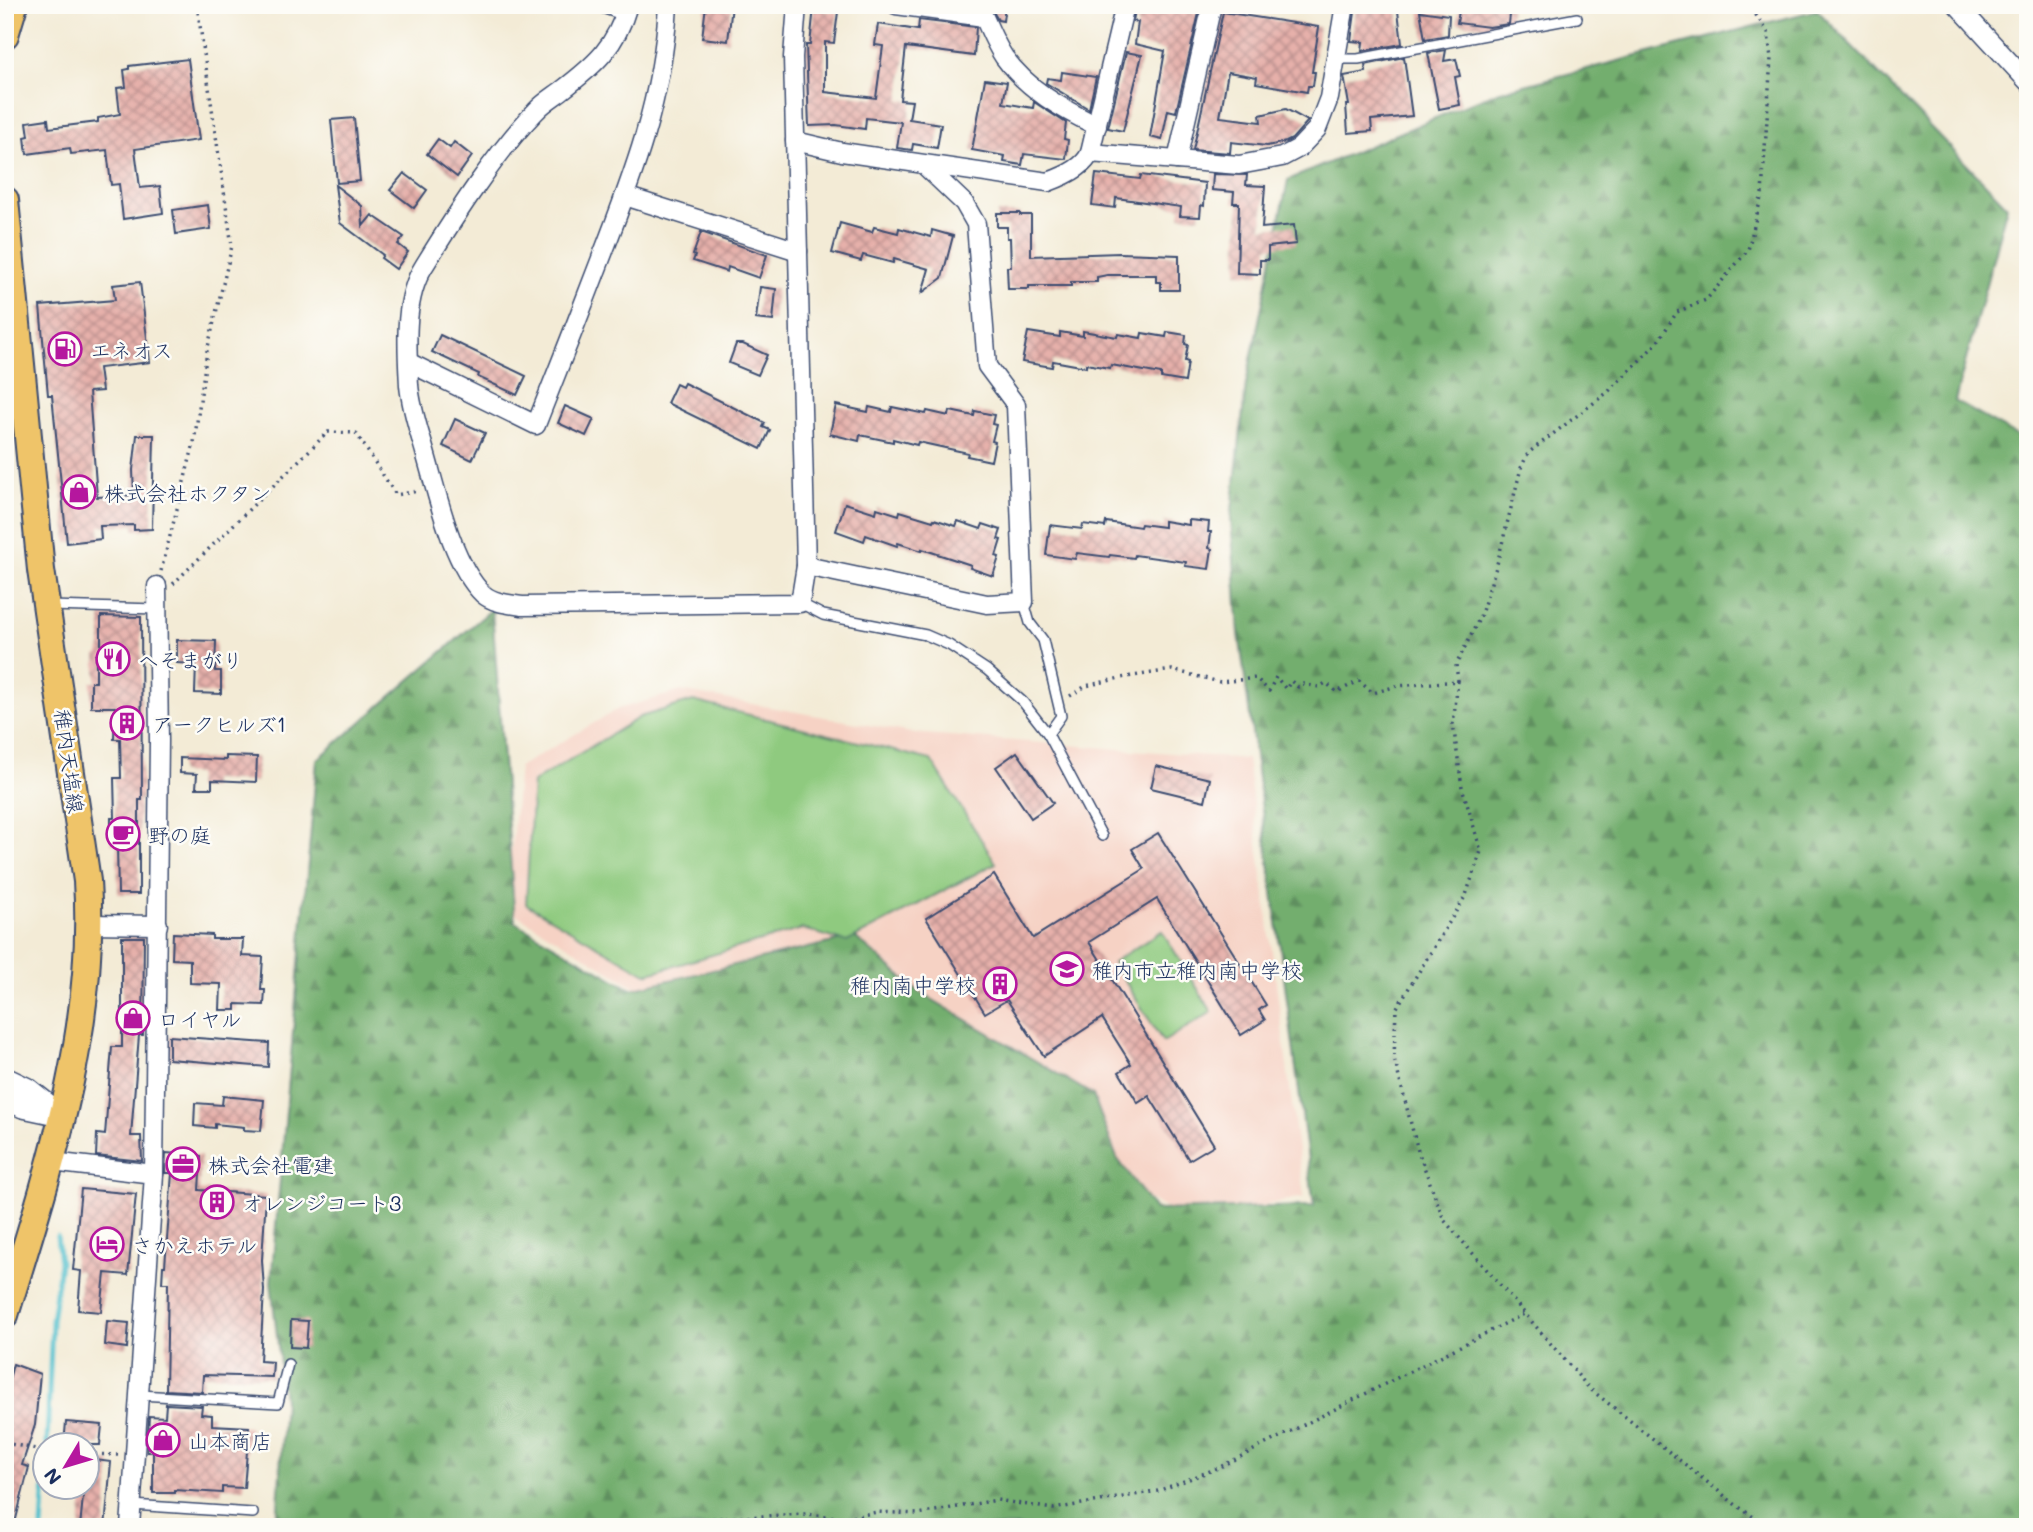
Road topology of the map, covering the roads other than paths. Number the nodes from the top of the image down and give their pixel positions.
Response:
1 (594, 5) edge
2 (668, 5) edge
3 (797, 5) edge
4 (896, 5) edge
5 (1125, 5) edge
6 (1212, 5) edge
7 (1345, 5) edge
8 (1957, 5) edge
9 (626, 11) edge
10 (1577, 18) dead end
11 (1335, 59) junction
12 (2028, 82) edge
13 (1097, 126) junction
14 (795, 141) junction
15 (1090, 153) junction
16 (1177, 160) junction
17 (923, 165) junction
18 (625, 196) junction
19 (5, 200) edge
20 (798, 251) junction
21 (410, 363) junction
22 (806, 566) junction
23 (157, 598) joint
24 (1024, 602) junction
25 (800, 603) junction
26 (47, 606) junction
27 (1048, 734) junction
28 (1102, 836) dead end
29 (90, 923) junction
30 (158, 925) junction
31 (5, 1078) edge
32 (5, 1098) edge
33 (61, 1115) junction
34 (51, 1162) junction
35 (154, 1174) junction
36 (5, 1315) edge
37 (288, 1364) dead end
38 (140, 1395) junction
39 (132, 1505) junction
40 (253, 1513) dead end
41 (130, 1527) edge

1 - 9 lane
2 - 18 street
3 - 14 street
4 - 13 street
5 - 13 street
6 - 16 street
7 - 11 street
8 - 12 street
9 - 21 street
10 - 11 lane
11 - 16 street
13 - 15 street
14 - 17 street
14 - 20 street
15 - 16 street
15 - 17 street
17 - 24 street
18 - 20 street
18 - 21 street
19 - 26 main road, 稚内天塩線
20 - 22 street
21 - 25 street
22 - 24 street
22 - 25 street
23 - 26 lane
23 - 30 street
24 - 27 lane
25 - 27 lane
26 - 29 main road, 稚内天塩線
27 - 28 lane
29 - 30 street
29 - 33 main road, 稚内天塩線
30 - 35 street
31 - 33 street
32 - 33 street
33 - 34 main road, 稚内天塩線
34 - 35 street
34 - 36 main road, 稚内天塩線
35 - 38 street
37 - 38 lane
38 - 39 street
39 - 40 lane
39 - 41 street

